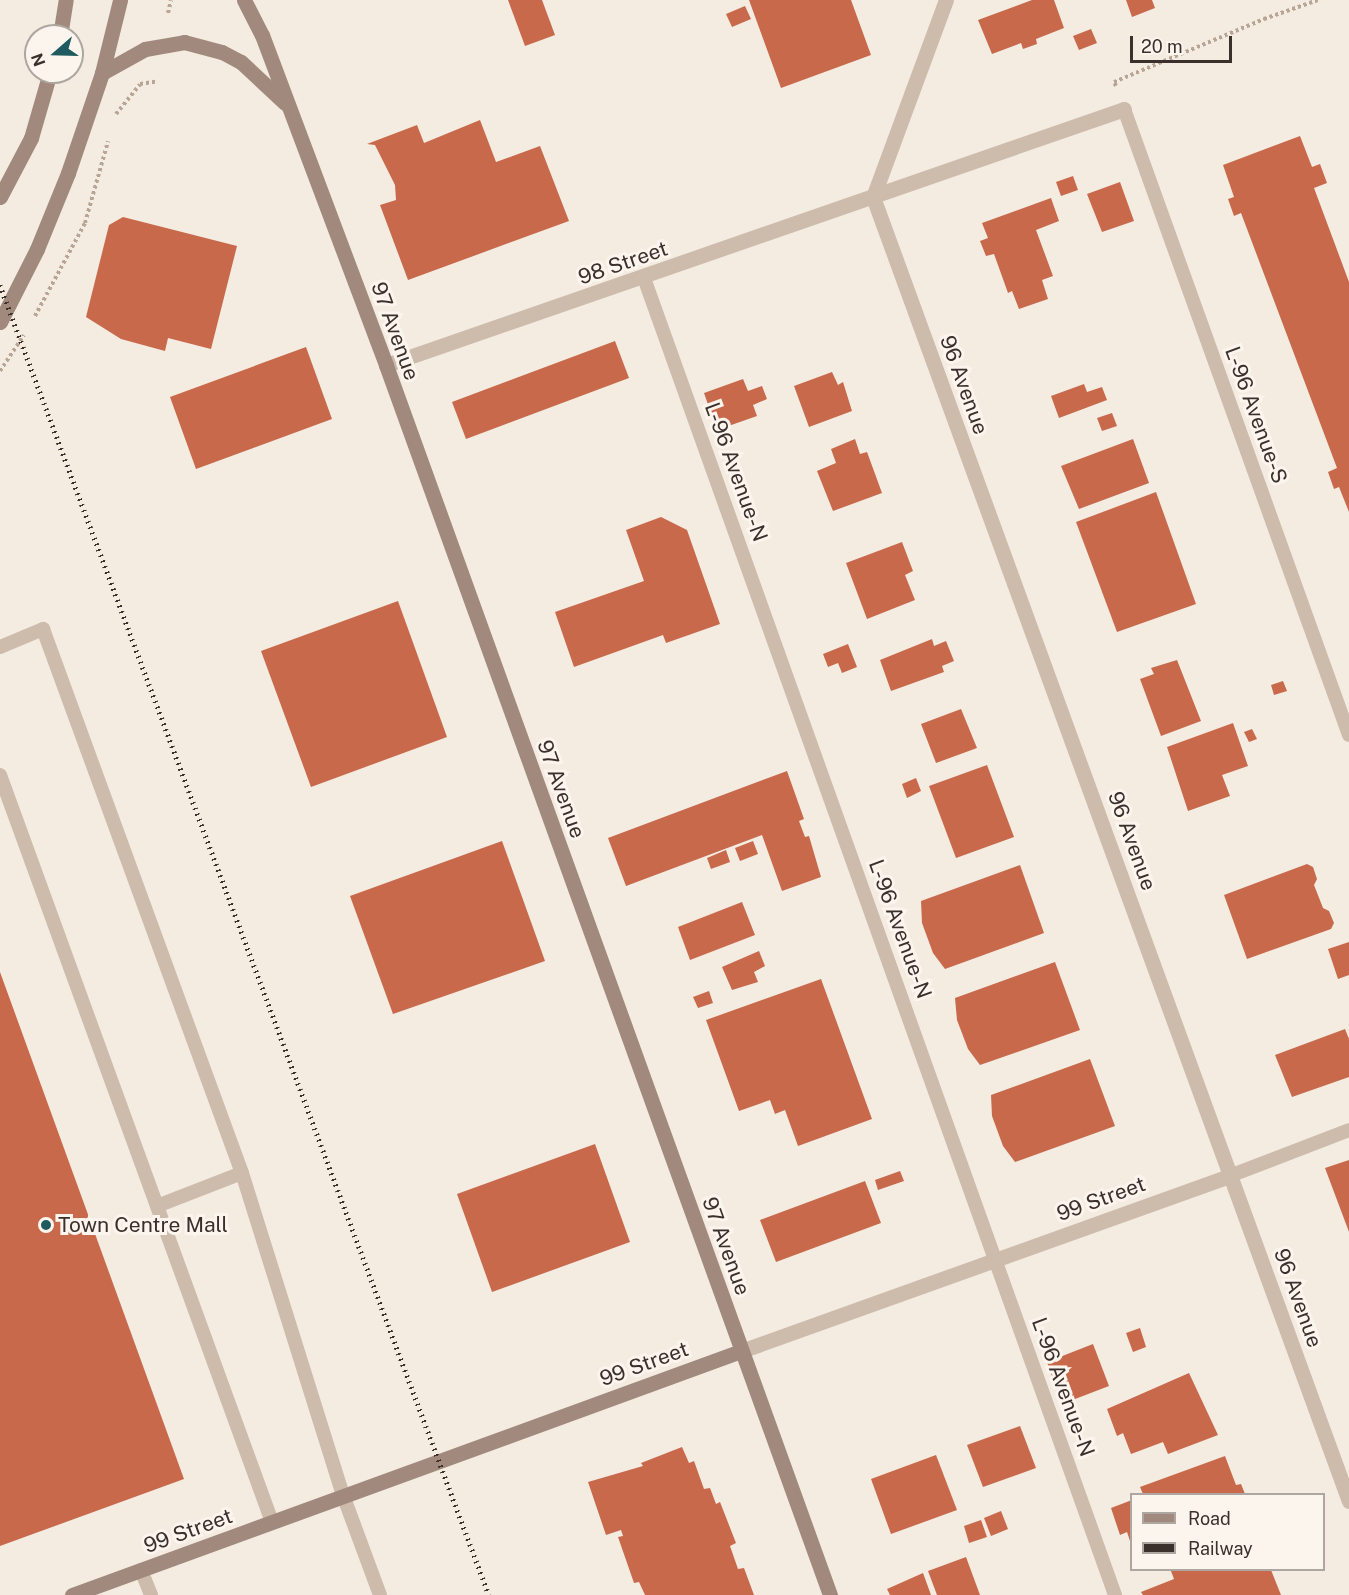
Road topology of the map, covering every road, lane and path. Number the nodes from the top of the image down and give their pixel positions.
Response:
1 (66, 0) edge
2 (120, 0) edge
3 (171, 0) edge
4 (244, 0) edge
5 (946, 0) edge
6 (1318, 0) edge
7 (168, 13) dead end
8 (62, 24) edge
9 (102, 73) junction
10 (47, 84) edge
11 (288, 106) junction
12 (1124, 109) junction
13 (0, 197) edge
14 (873, 197) junction
15 (644, 278) junction
16 (0, 322) edge
17 (386, 365) junction
18 (0, 646) edge
19 (1349, 735) edge
20 (0, 775) edge
21 (1349, 1130) edge
22 (242, 1173) junction
23 (1232, 1175) junction
24 (157, 1206) junction
25 (996, 1259) junction
26 (741, 1351) junction
27 (343, 1495) junction
28 (1349, 1501) edge
29 (272, 1522) junction
30 (141, 1570) junction
31 (72, 1595) edge
32 (151, 1595) edge
33 (380, 1595) edge
34 (830, 1595) edge
35 (1115, 1595) edge

1 - 8 street
2 - 9 street
3 - 7 path
4 - 11 street, 97 Avenue
5 - 14 street
6 - 12 path
9 - 11 street
9 - 16 street
10 - 13 street
11 - 17 street, 97 Avenue
12 - 14 street, 98 Street
12 - 19 lane, L-96 Avenue-S
14 - 15 street, 98 Street
14 - 23 street, 96 Avenue
15 - 17 street, 98 Street
15 - 25 lane, L-96 Avenue-N
17 - 26 street, 97 Avenue
18 - 22 lane
20 - 24 lane
21 - 23 lane
22 - 24 lane
22 - 27 lane
23 - 25 street, 99 Street
23 - 28 street, 96 Avenue
24 - 29 lane
25 - 26 street, 99 Street
25 - 35 lane, L-96 Avenue-N
26 - 27 street, 99 Street
26 - 34 street, 97 Avenue
27 - 29 street, 99 Street
27 - 33 lane
29 - 30 street, 99 Street
30 - 31 street, 99 Street
30 - 32 lane

